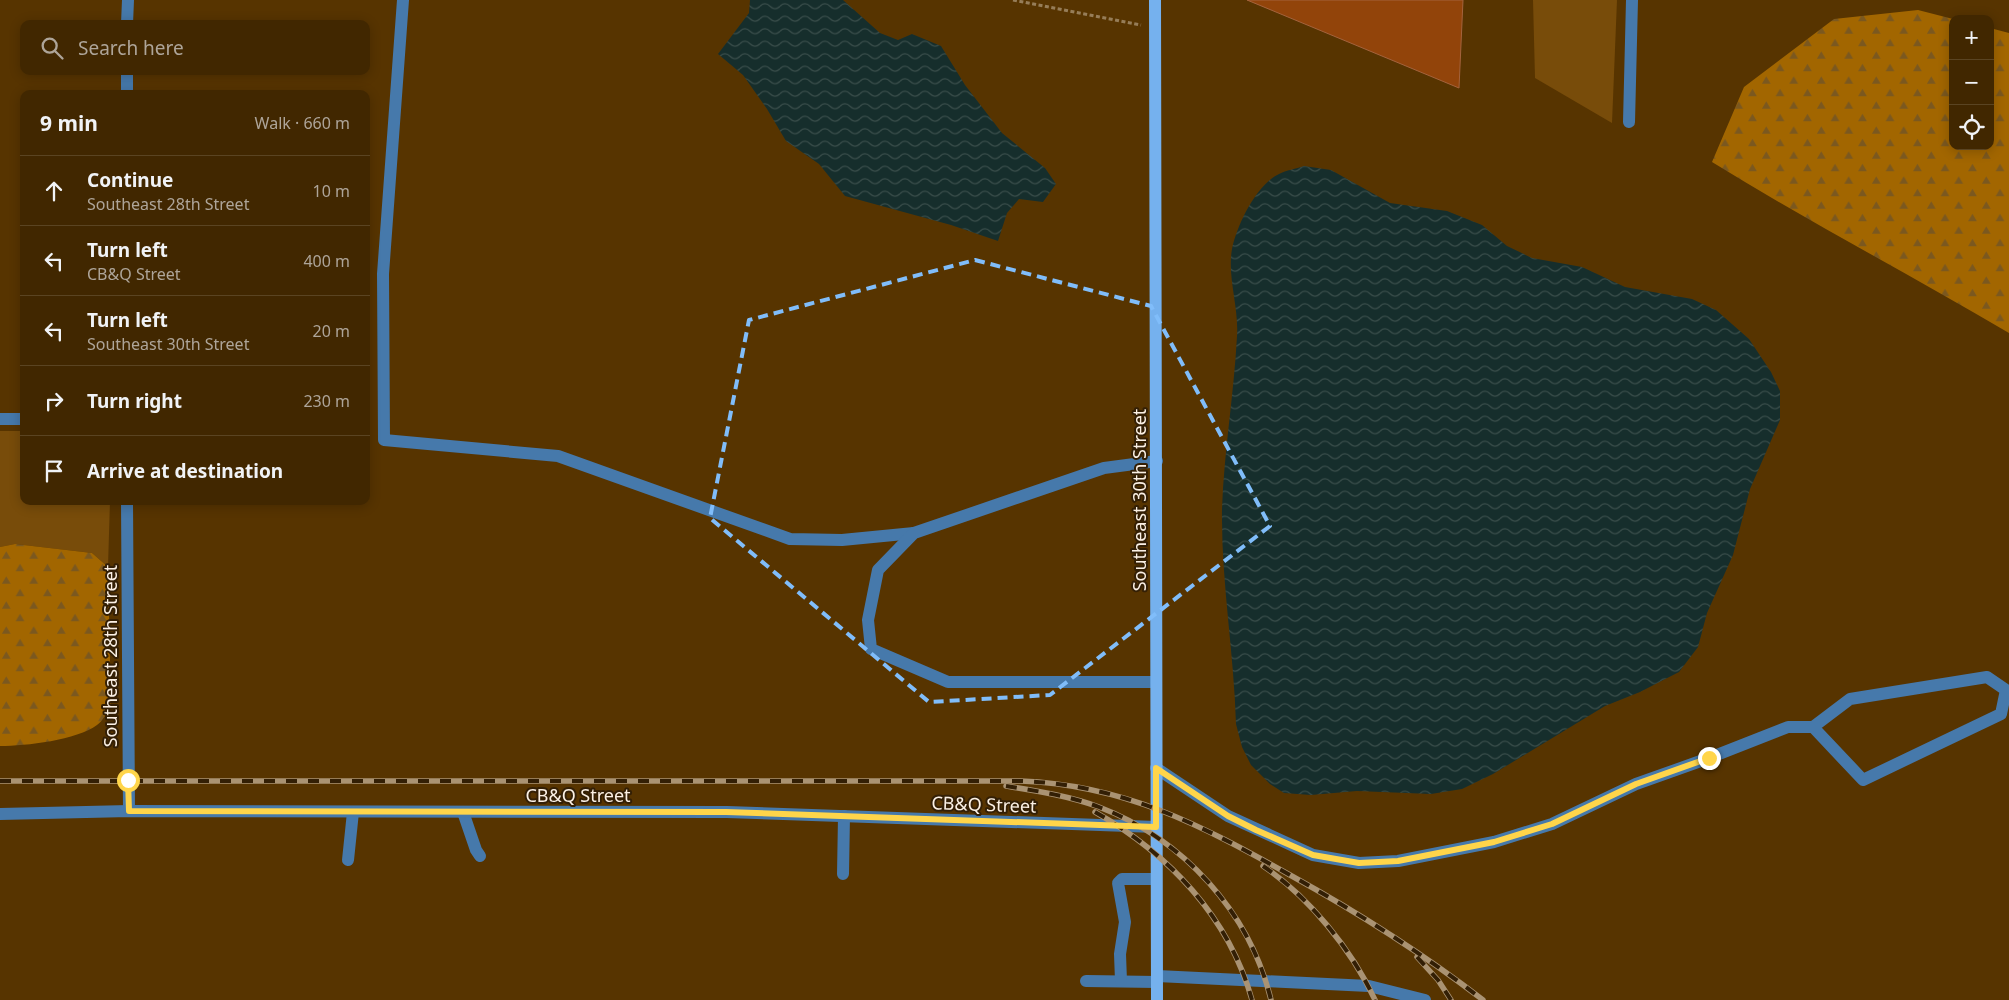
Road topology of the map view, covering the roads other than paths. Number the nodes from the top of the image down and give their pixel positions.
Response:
1 (128, 0) edge
2 (403, 0) edge
3 (1155, 0) edge
4 (1632, 0) edge
5 (128, 20) edge
6 (127, 75) edge
7 (127, 90) edge
8 (1628, 122) dead end
9 (0, 418) edge
10 (20, 418) edge
11 (1157, 461) junction
12 (127, 505) edge
13 (914, 533) junction
14 (1156, 682) junction
15 (1813, 726) junction
16 (1156, 768) junction
17 (129, 811) junction
18 (353, 812) junction
19 (463, 812) junction
20 (0, 814) edge
21 (844, 816) junction
22 (1156, 827) junction
23 (480, 856) dead end
24 (348, 860) dead end
25 (843, 874) dead end
26 (1156, 879) junction
27 (1157, 979) junction
28 (1086, 980) dead end
29 (1121, 981) junction
30 (1157, 1000) edge
31 (1425, 1000) edge

1 - 5 street
2 - 13 street
3 - 11 main road, Southeast 30th Street
4 - 8 street
6 - 7 street
9 - 10 street
11 - 13 street
11 - 14 main road, Southeast 30th Street
12 - 17 street, Southeast 28th Street
13 - 14 street
14 - 16 main road, Southeast 30th Street
15 - 15 street
15 - 16 street
16 - 22 main road, Southeast 30th Street
17 - 18 street, CB&Q Street
17 - 20 street, CB&Q Street
18 - 19 street, CB&Q Street
18 - 24 street
19 - 21 street, CB&Q Street
19 - 23 street
21 - 22 street, CB&Q Street
21 - 25 street
22 - 26 main road, Southeast 30th Street
26 - 27 main road, Southeast 30th Street
26 - 29 street
27 - 29 street
27 - 30 main road, Southeast 30th Street
27 - 31 street
28 - 29 street

